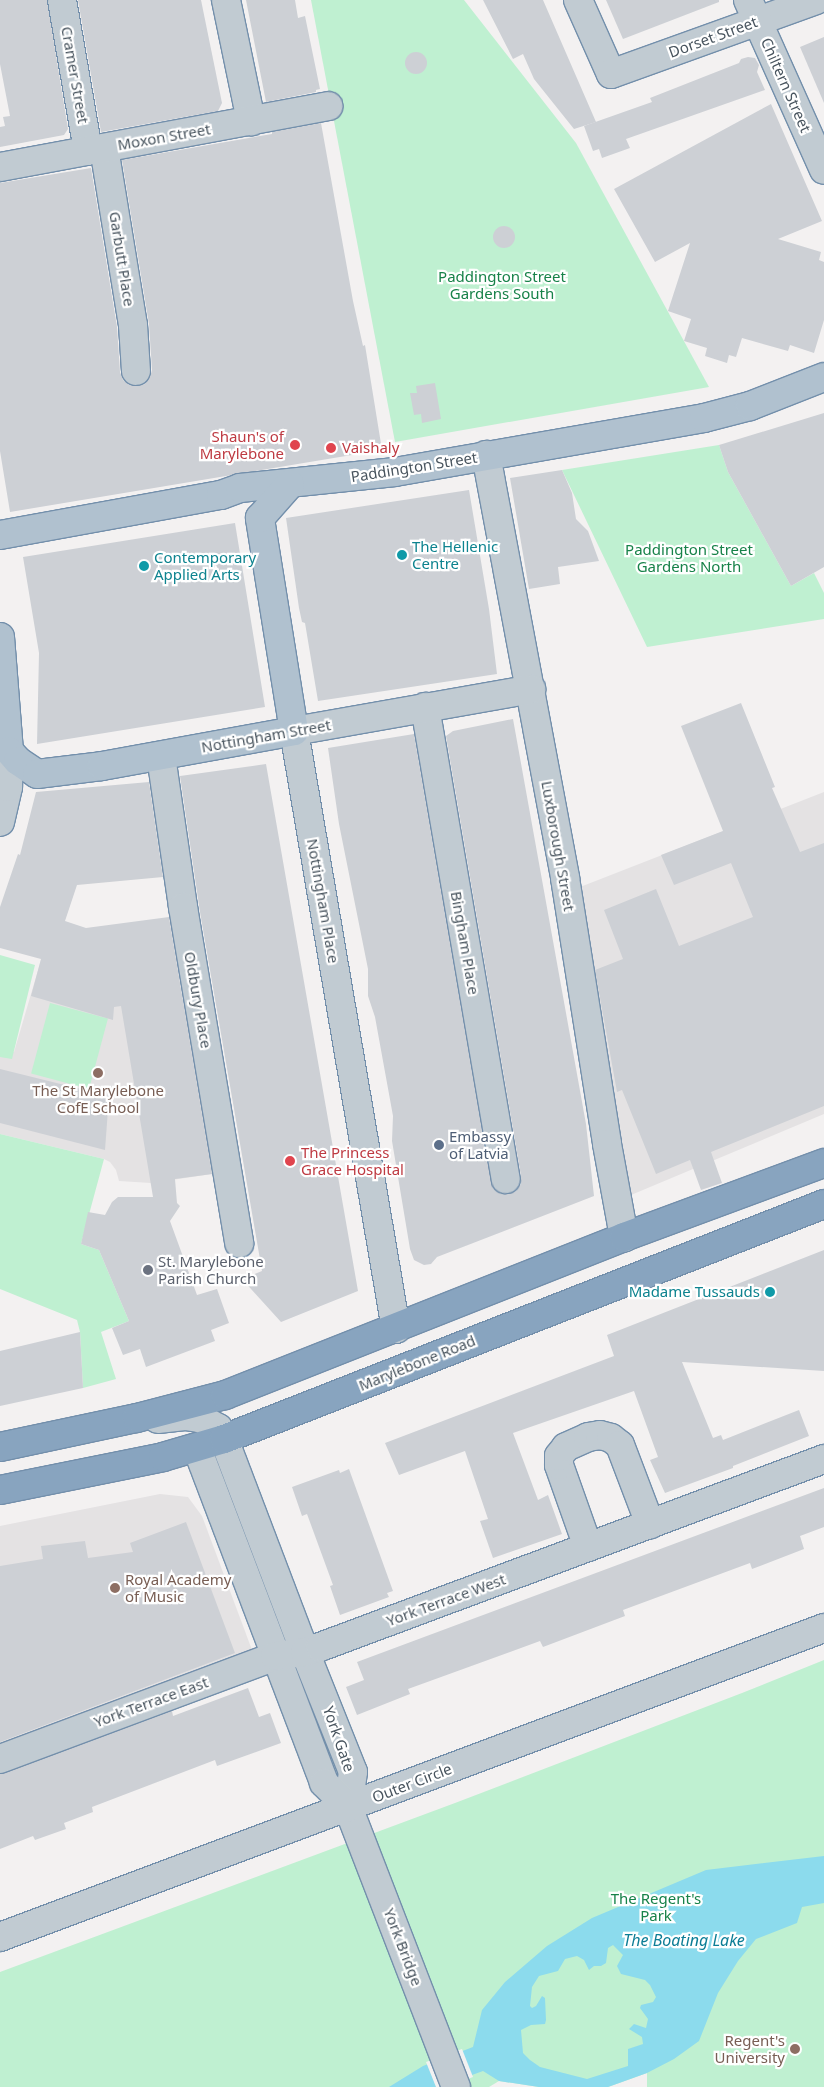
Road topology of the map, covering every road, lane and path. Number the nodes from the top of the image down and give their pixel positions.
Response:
1 (62, 0) edge
2 (226, 0) edge
3 (578, 0) edge
4 (816, 0) edge
5 (752, 11) edge
6 (328, 106) dead end
7 (251, 121) junction
8 (96, 149) junction
9 (0, 167) edge
10 (824, 170) edge
11 (136, 371) dead end
12 (824, 377) edge
13 (486, 455) junction
14 (290, 484) junction
15 (222, 495) junction
16 (260, 518) junction
17 (0, 535) edge
18 (0, 642) edge
19 (531, 689) junction
20 (425, 708) junction
21 (294, 731) junction
22 (9, 752) junction
23 (161, 756) junction
24 (36, 774) junction
25 (1, 817) edge
26 (824, 1163) edge
27 (506, 1179) dead end
28 (824, 1204) edge
29 (624, 1238) junction
30 (240, 1243) dead end
31 (396, 1329) junction
32 (92, 1428) junction
33 (224, 1439) junction
34 (0, 1447) edge
35 (197, 1448) junction
36 (824, 1460) edge
37 (0, 1490) edge
38 (650, 1524) junction
39 (588, 1547) junction
40 (824, 1628) edge
41 (305, 1652) junction
42 (275, 1656) junction
43 (0, 1759) edge
44 (348, 1808) junction
45 (0, 1937) edge
46 (456, 2087) edge

1 - 8 street, Cramer Street
2 - 7 street
3 - 5 street, Dorset Street
4 - 5 street, Dorset Street
5 - 10 street, Chiltern Street
6 - 7 street, Moxon Street
7 - 8 street, Moxon Street
8 - 9 street, Moxon Street
8 - 11 street, Garbutt Place
12 - 13 main road, Paddington Street
13 - 14 main road, Paddington Street
13 - 19 street, Luxborough Street
14 - 15 main road, Paddington Street
14 - 16 main road
15 - 16 main road
15 - 17 main road, Paddington Street
16 - 21 main road, Nottingham Place
18 - 22 main road
19 - 20 street, Nottingham Street
19 - 29 street, Luxborough Street
20 - 21 street, Nottingham Street
20 - 27 street, Bingham Place
21 - 23 main road, Nottingham Street
21 - 31 street, Nottingham Place
22 - 24 main road
22 - 25 street
23 - 24 main road, Nottingham Street
23 - 30 street, Oldbury Place
24 - 25 street
26 - 29 highway
28 - 33 highway, Marylebone Road
29 - 31 highway
31 - 32 highway
32 - 33 street, York Gate
32 - 34 highway
33 - 35 highway, Marylebone Road
33 - 41 street, York Gate
35 - 37 highway, Marylebone Road
35 - 42 street, York Gate
36 - 38 street, York Terrace West
38 - 39 street, York Terrace West
38 - 39 street
39 - 41 street, York Terrace West
40 - 44 street, Outer Circle
41 - 42 street, York Terrace East
41 - 44 street, York Gate
42 - 43 street, York Terrace East
42 - 44 street, York Gate
44 - 45 street, Outer Circle
44 - 46 street, York Bridge

